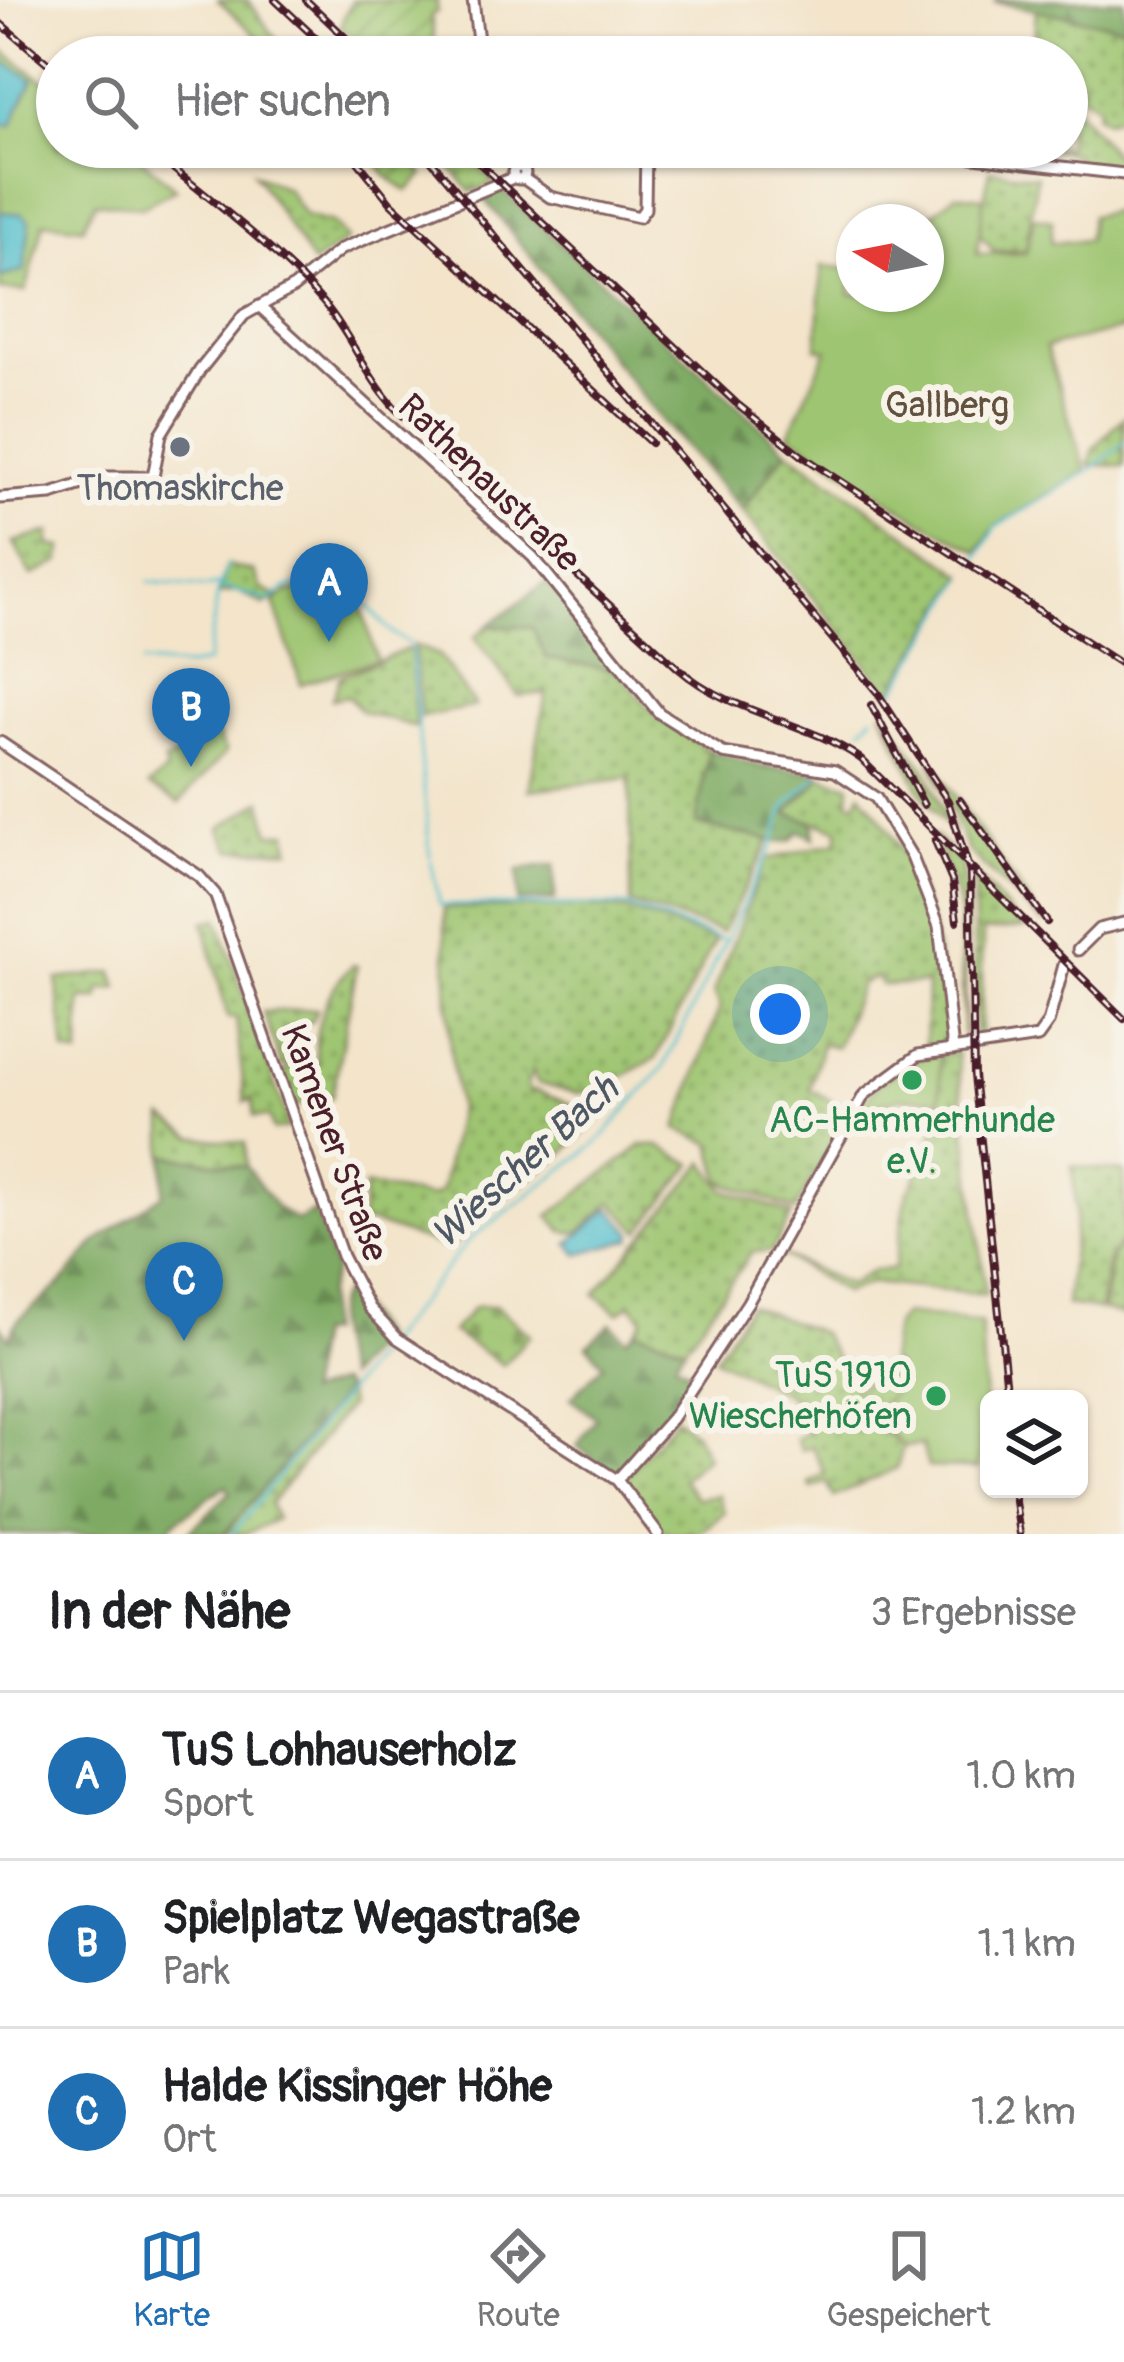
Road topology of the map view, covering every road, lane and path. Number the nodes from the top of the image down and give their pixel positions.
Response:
1 (472, 0) edge
2 (476, 36) edge
3 (515, 168) edge
4 (644, 168) edge
5 (1071, 168) edge
6 (518, 174) junction
7 (1124, 174) edge
8 (259, 306) junction
9 (0, 498) edge
10 (0, 742) edge
11 (1124, 923) edge
12 (1078, 950) dead end
13 (1064, 965) dead end
14 (953, 1050) junction
15 (617, 1480) junction
16 (658, 1534) edge

1 - 2 street
3 - 6 street
4 - 6 street
5 - 7 street
6 - 8 street
8 - 9 street
8 - 14 street, Rathenaustraße
10 - 15 street, Kamener Straße
11 - 12 street
13 - 14 street
14 - 15 street
15 - 16 street, Kamener Straße

